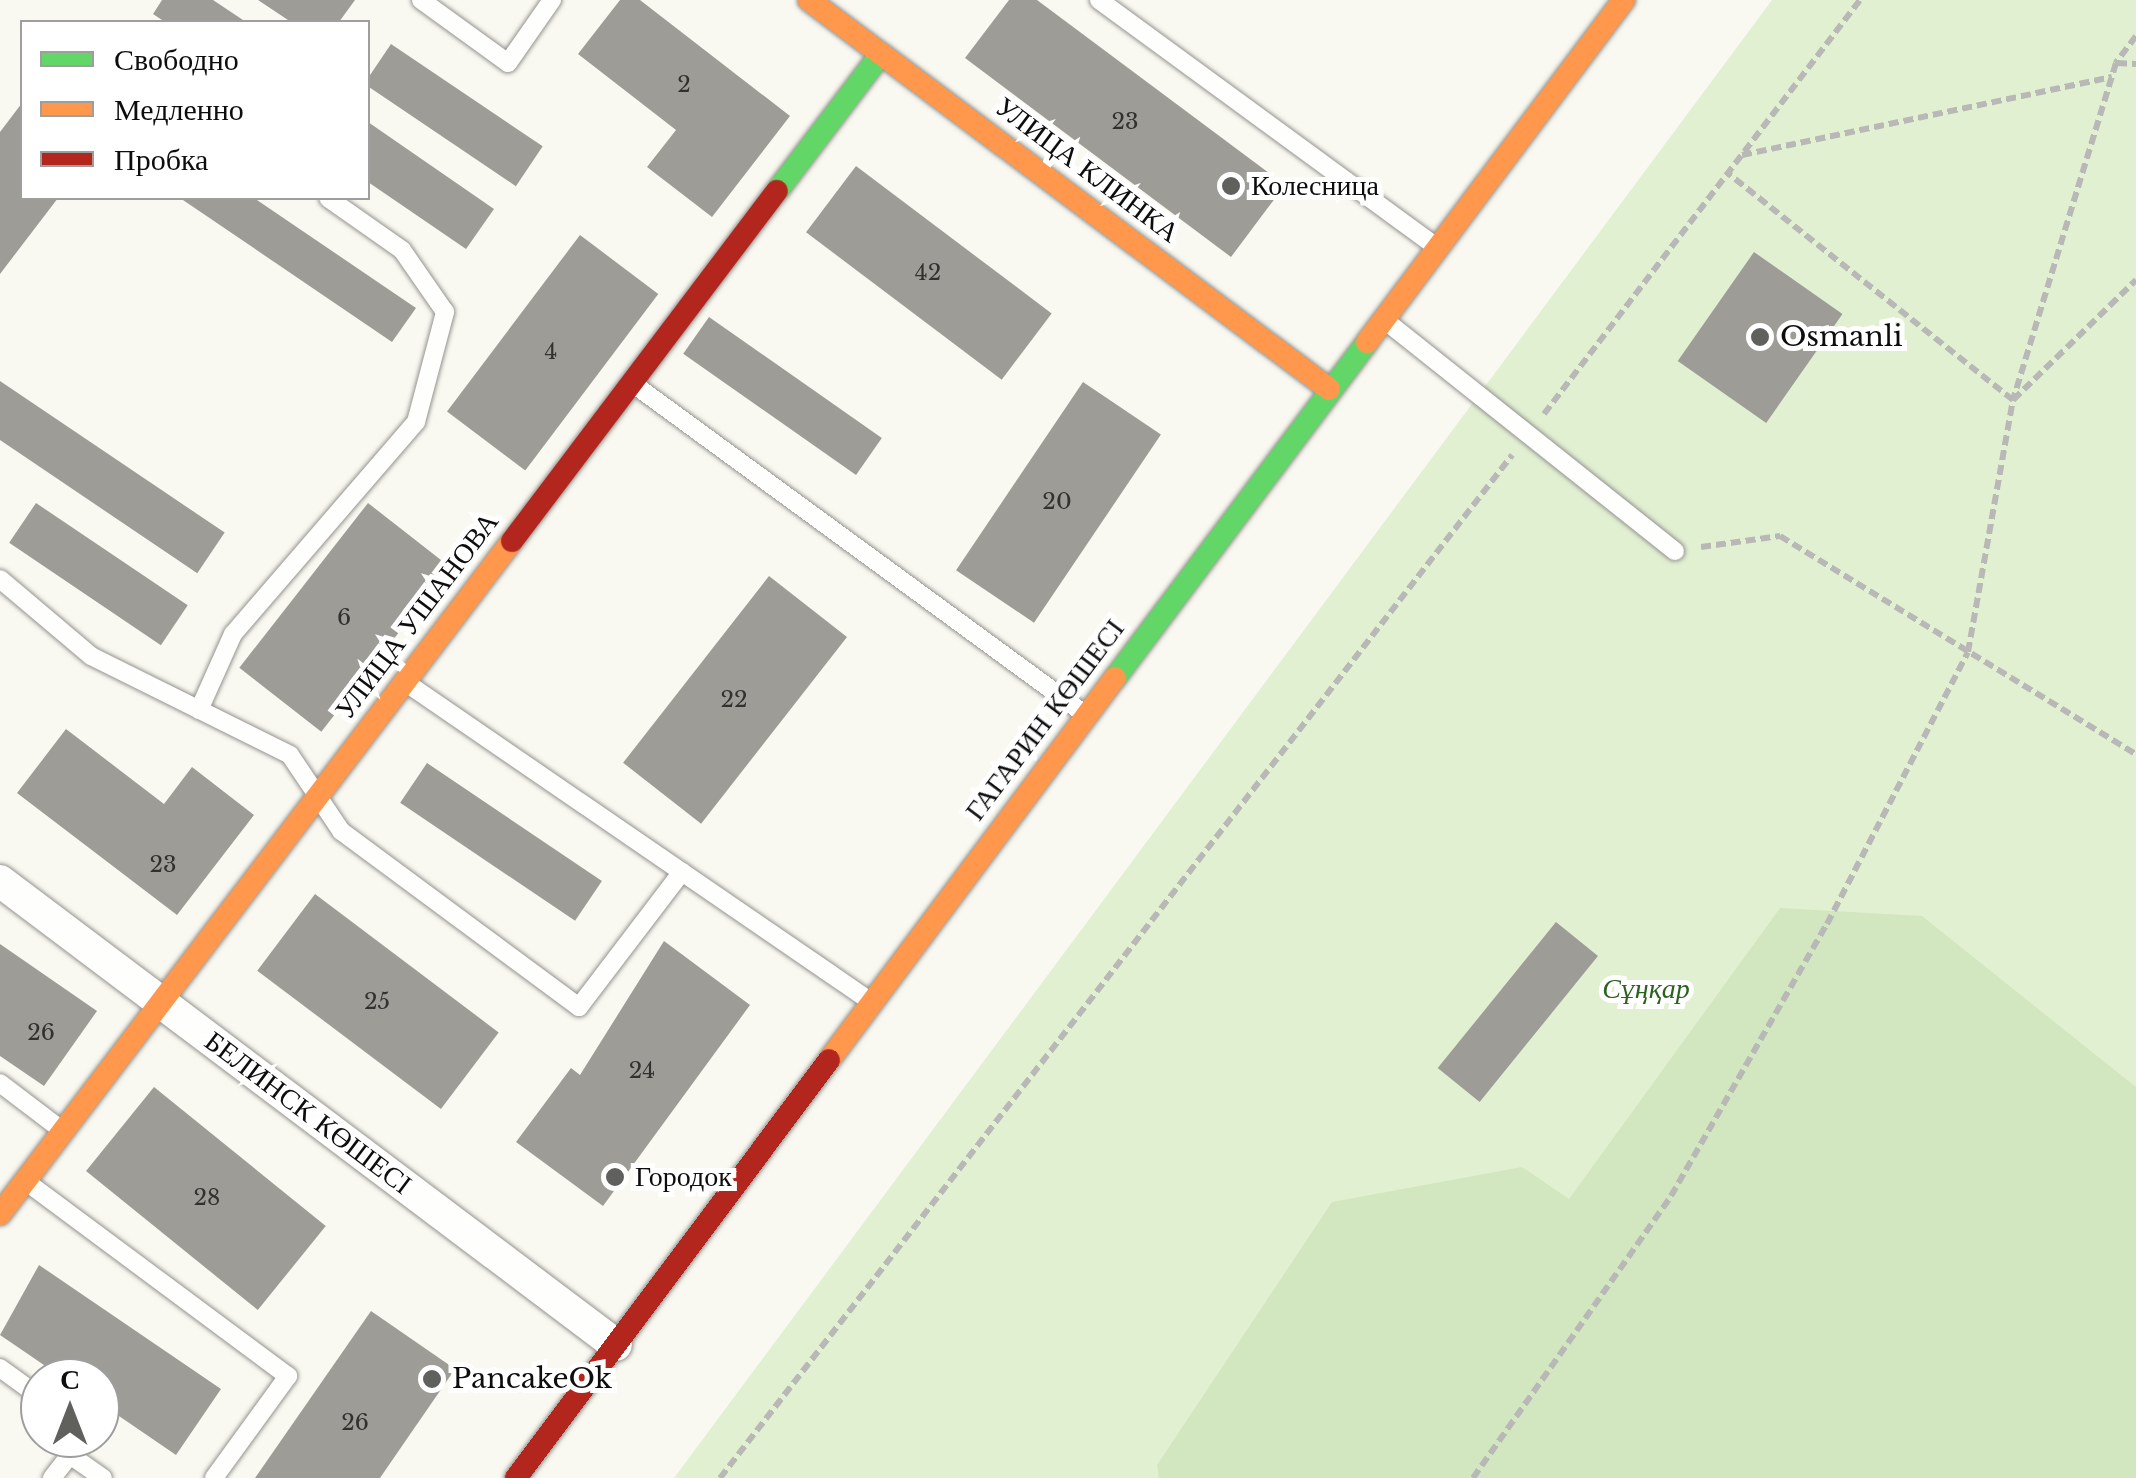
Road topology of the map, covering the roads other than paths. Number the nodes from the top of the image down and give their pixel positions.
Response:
1 (422, 0) edge
2 (552, 0) edge
3 (809, 0) edge
4 (1099, 0) edge
5 (1624, 0) edge
6 (881, 54) junction
7 (331, 200) edge
8 (1437, 247) junction
9 (1382, 319) junction
10 (631, 383) junction
11 (1329, 388) junction
12 (1675, 550) road end
13 (0, 579) edge
14 (404, 682) junction
15 (198, 710) junction
16 (1086, 715) junction
17 (318, 796) junction
18 (682, 872) junction
19 (0, 881) edge
20 (162, 1002) junction
21 (872, 1002) junction
22 (0, 1083) edge
23 (63, 1131) junction
24 (25, 1181) junction
25 (0, 1214) edge
26 (616, 1345) junction
27 (82, 1458) edge
28 (103, 1478) edge
29 (214, 1478) edge
30 (516, 1478) edge

1 - 2 lane
3 - 6 street, УЛИЦА КЛИНКА
4 - 8 lane
5 - 8 street, ГАГАРИН КӨШЕСІ
6 - 10 street, УЛИЦА УШАНОВА
6 - 11 street, УЛИЦА КЛИНКА
7 - 15 lane
8 - 9 street, ГАГАРИН КӨШЕСІ
9 - 11 street, ГАГАРИН КӨШЕСІ
9 - 12 lane
10 - 14 street, УЛИЦА УШАНОВА
10 - 16 lane
11 - 16 street, ГАГАРИН КӨШЕСІ
13 - 15 lane
14 - 17 street, УЛИЦА УШАНОВА
14 - 18 lane
15 - 17 lane
16 - 21 street, ГАГАРИН КӨШЕСІ
17 - 18 lane
17 - 20 street, УЛИЦА УШАНОВА
18 - 21 lane
19 - 20 street, БЕЛИНСК КӨШЕСІ
20 - 23 street, УЛИЦА УШАНОВА
20 - 26 street, БЕЛИНСК КӨШЕСІ
21 - 26 street, ГАГАРИН КӨШЕСІ
22 - 23 lane
23 - 24 street, УЛИЦА УШАНОВА
24 - 25 street, УЛИЦА УШАНОВА
24 - 29 lane
26 - 30 street, ГАГАРИН КӨШЕСІ
27 - 28 lane

